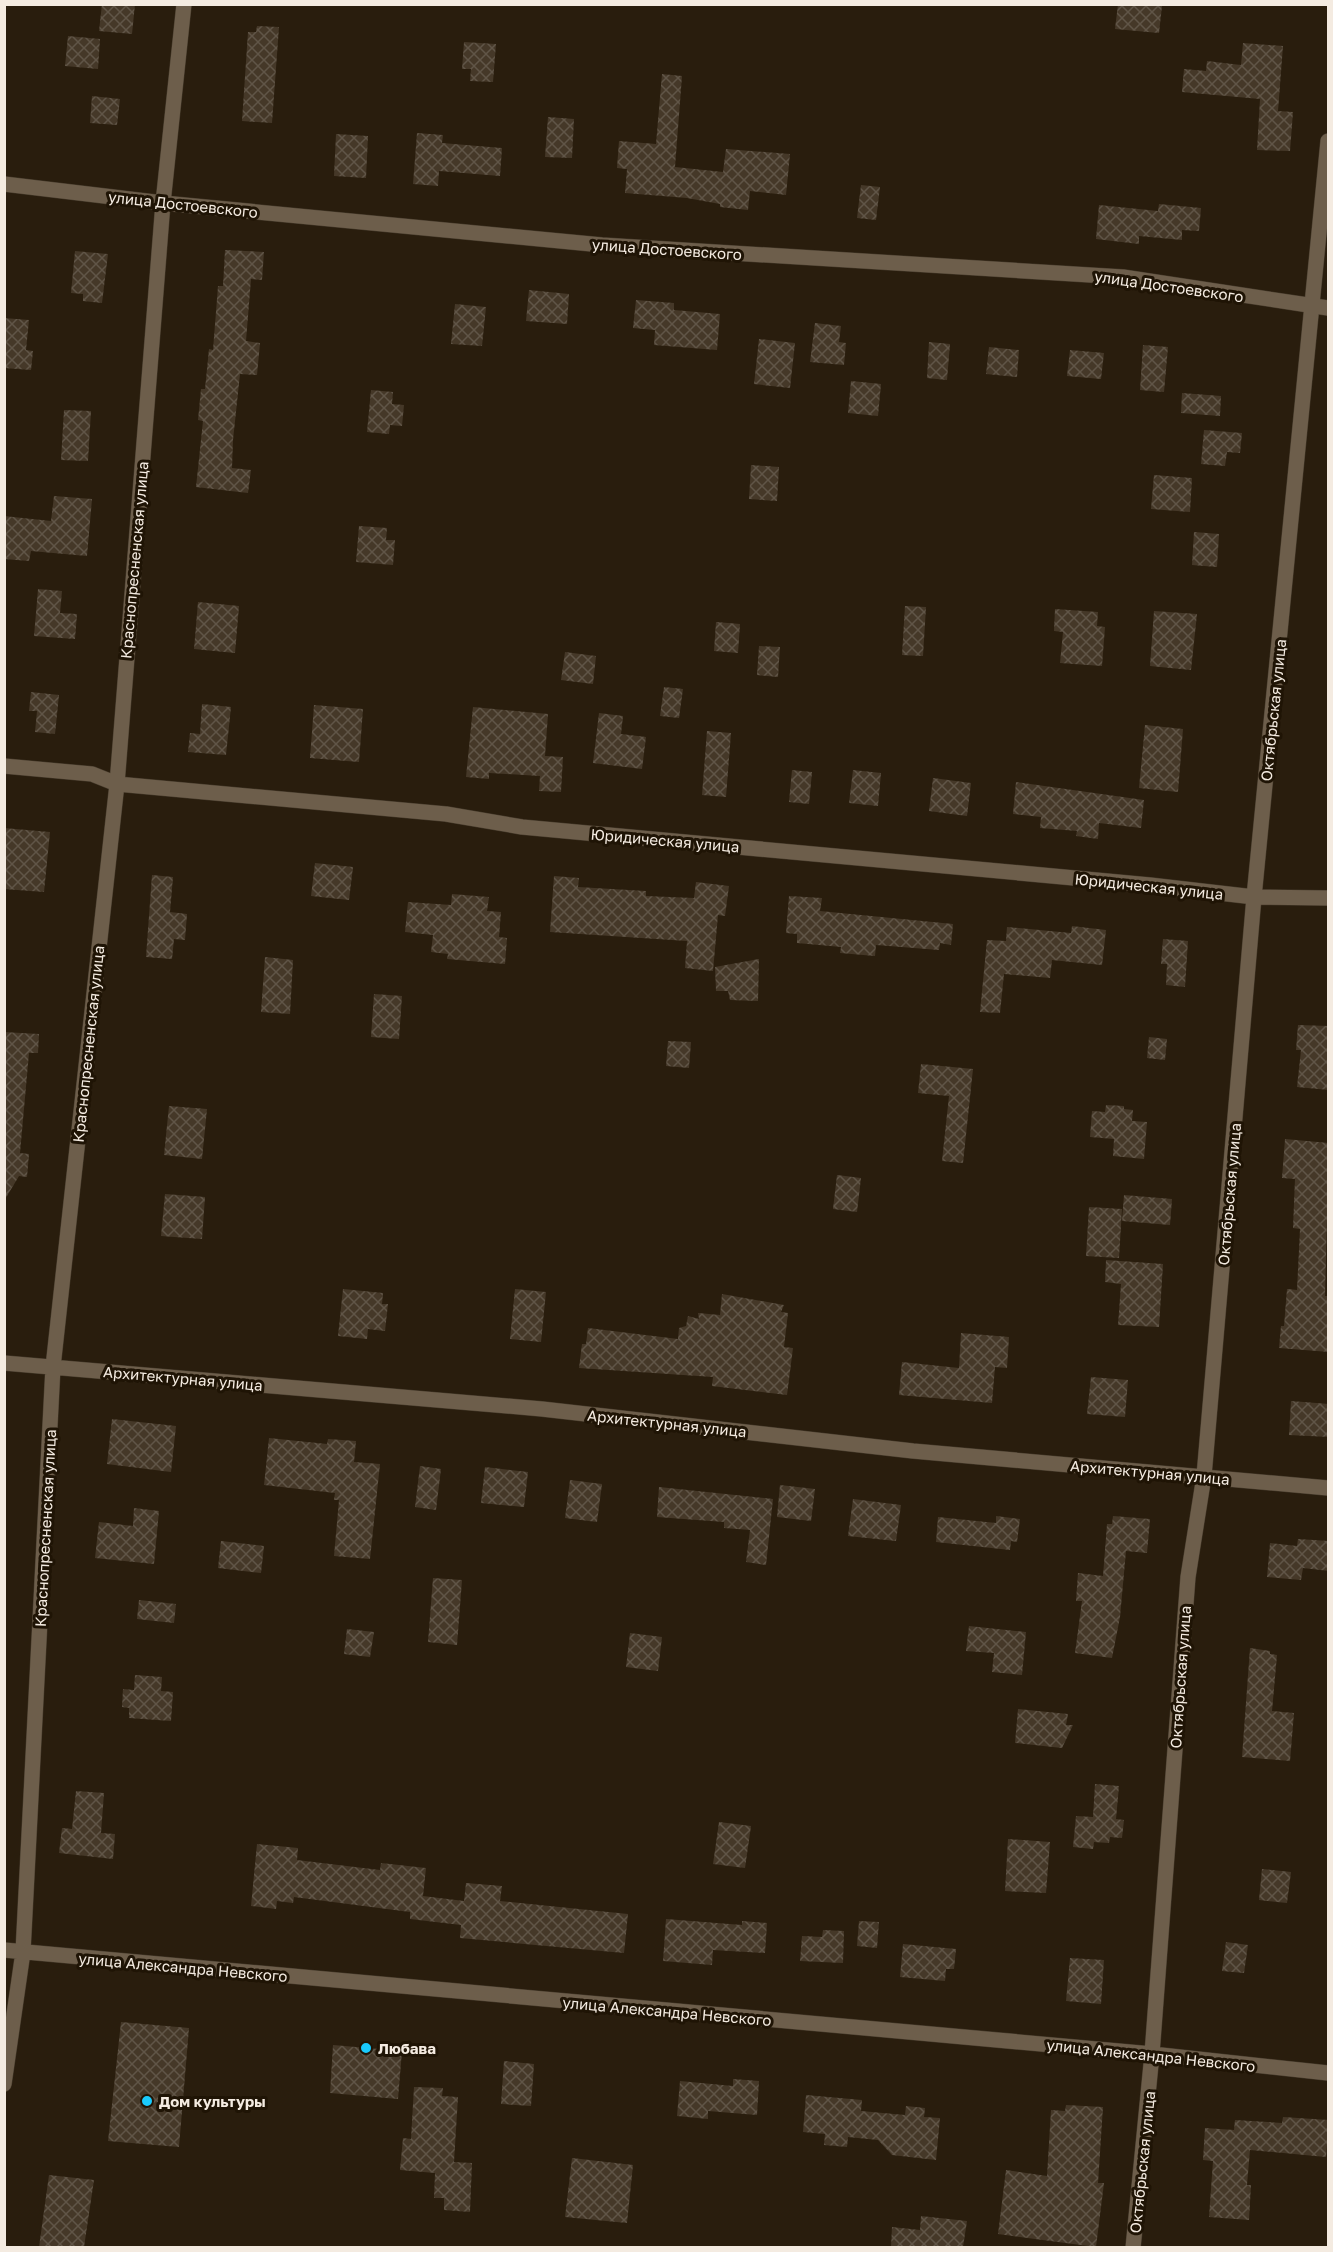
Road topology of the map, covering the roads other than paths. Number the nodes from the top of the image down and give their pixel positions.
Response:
1 (184, 4) edge
2 (1329, 141) edge
3 (4, 184) edge
4 (163, 203) junction
5 (1321, 308) edge
6 (4, 766) edge
7 (117, 784) junction
8 (1254, 897) junction
9 (1329, 898) edge
10 (4, 1362) edge
11 (53, 1367) junction
12 (1204, 1476) junction
13 (1329, 1488) edge
14 (4, 1950) edge
15 (22, 1952) junction
16 (1152, 2054) junction
17 (1329, 2073) edge
18 (4, 2084) edge
19 (1133, 2247) edge

1 - 4 street, Краснопресненская улица
2 - 5 street, Октябрьская улица
3 - 4 street, улица Достоевского
4 - 5 street, улица Достоевского
4 - 7 street, Краснопресненская улица
5 - 8 street, Октябрьская улица
6 - 7 street, Юридическая улица
7 - 8 street, Юридическая улица
7 - 11 street, Краснопресненская улица
8 - 9 street, Юридическая улица
8 - 12 street, Октябрьская улица
10 - 11 street, Архитектурная улица
11 - 12 street, Архитектурная улица
11 - 15 street, Краснопресненская улица
12 - 13 street, Архитектурная улица
12 - 16 street, Октябрьская улица
14 - 15 street, улица Александра Невского
15 - 16 street, улица Александра Невского
15 - 18 street, Краснопресненская улица
16 - 17 street, улица Александра Невского
16 - 19 street, Октябрьская улица

